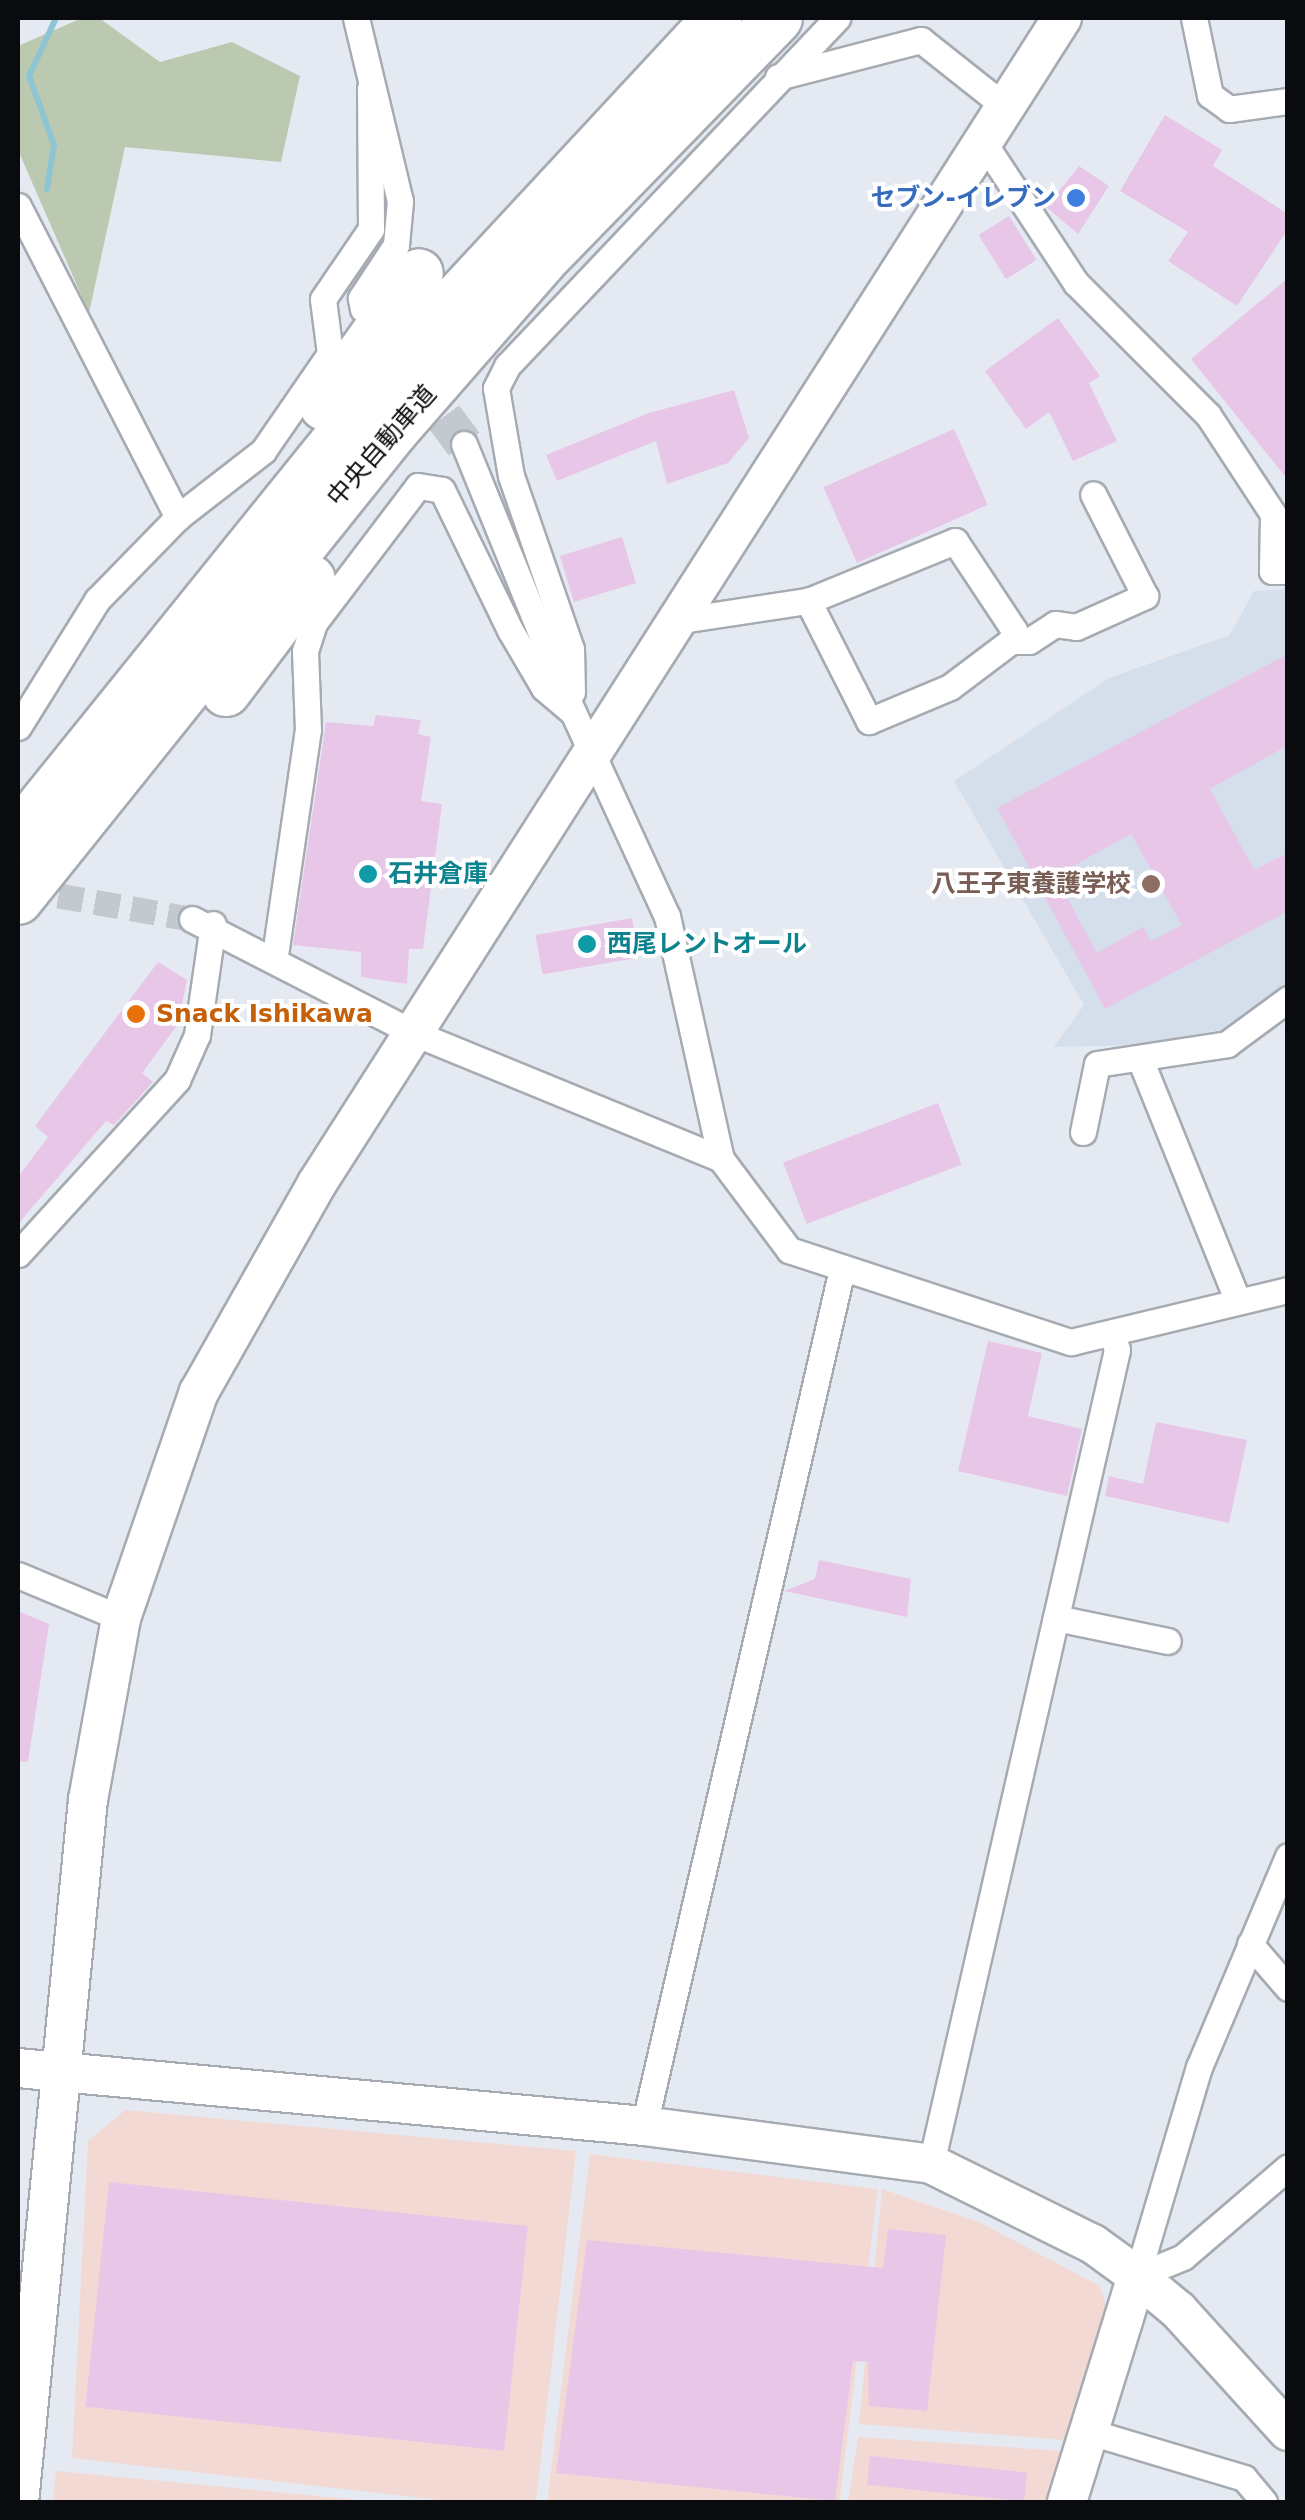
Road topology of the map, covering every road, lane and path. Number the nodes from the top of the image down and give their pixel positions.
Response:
1 (356, 18) edge
2 (718, 18) edge
3 (778, 18) edge
4 (838, 18) edge
5 (1062, 18) edge
6 (1194, 18) edge
7 (778, 77) junction
8 (370, 88) junction
9 (1288, 100) edge
10 (1004, 105) junction
11 (982, 140) junction
12 (18, 206) edge
13 (543, 260) junction
14 (419, 274) dead end
15 (364, 309) dead end
16 (464, 444) tunnel mouth
17 (1093, 494) dead end
18 (178, 517) junction
19 (1288, 571) edge
20 (808, 601) junction
21 (675, 621) junction
22 (1011, 640) junction
23 (226, 692) dead end
24 (573, 712) junction
25 (18, 727) edge
26 (592, 750) junction
27 (75, 760) junction
28 (18, 836) edge
29 (18, 900) edge
30 (275, 955) junction
31 (1288, 1000) edge
32 (414, 1033) junction
33 (1140, 1060) junction
34 (1083, 1132) dead end
35 (722, 1158) junction
36 (18, 1254) edge
37 (842, 1270) junction
38 (1288, 1290) edge
39 (1238, 1301) junction
40 (1113, 1336) junction
41 (18, 1575) edge
42 (121, 1618) junction
43 (1056, 1618) junction
44 (1168, 1641) dead end
45 (1288, 1856) edge
46 (1250, 1944) junction
47 (1288, 1988) edge
48 (18, 2068) edge
49 (66, 2073) junction
50 (644, 2126) junction
51 (931, 2164) junction
52 (1288, 2167) edge
53 (1138, 2276) junction
54 (1288, 2431) edge
55 (1090, 2432) junction
56 (19, 2502) edge
57 (1067, 2502) edge
58 (1264, 2502) edge

1 - 8 street
2 - 27 highway, 中央自動車道
3 - 13 highway, 中央自動車道
4 - 7 street
5 - 10 street
6 - 9 street
7 - 10 street
7 - 24 street
8 - 15 street
8 - 18 street
10 - 11 street
11 - 19 street
11 - 21 street
12 - 18 street
13 - 23 highway
13 - 29 highway, 中央自動車道
14 - 27 highway
16 - 24 street
17 - 22 street
18 - 25 street
20 - 21 street
20 - 22 street
20 - 22 street
21 - 26 street
24 - 26 street
24 - 30 street
26 - 32 street
26 - 35 street
27 - 28 highway, 中央自動車道
30 - 32 street
30 - 36 street
31 - 33 street
32 - 35 street
32 - 42 street
33 - 34 street
33 - 39 street
35 - 37 street
37 - 40 street
37 - 50 street
38 - 39 street
39 - 40 street
40 - 43 street
41 - 42 street
42 - 49 street
43 - 44 street
43 - 51 street
45 - 46 street
46 - 47 street
46 - 53 street
48 - 49 street
49 - 50 street
49 - 56 street
50 - 51 street
51 - 53 street
52 - 53 street
53 - 54 street
53 - 55 street
55 - 57 street
55 - 58 street

